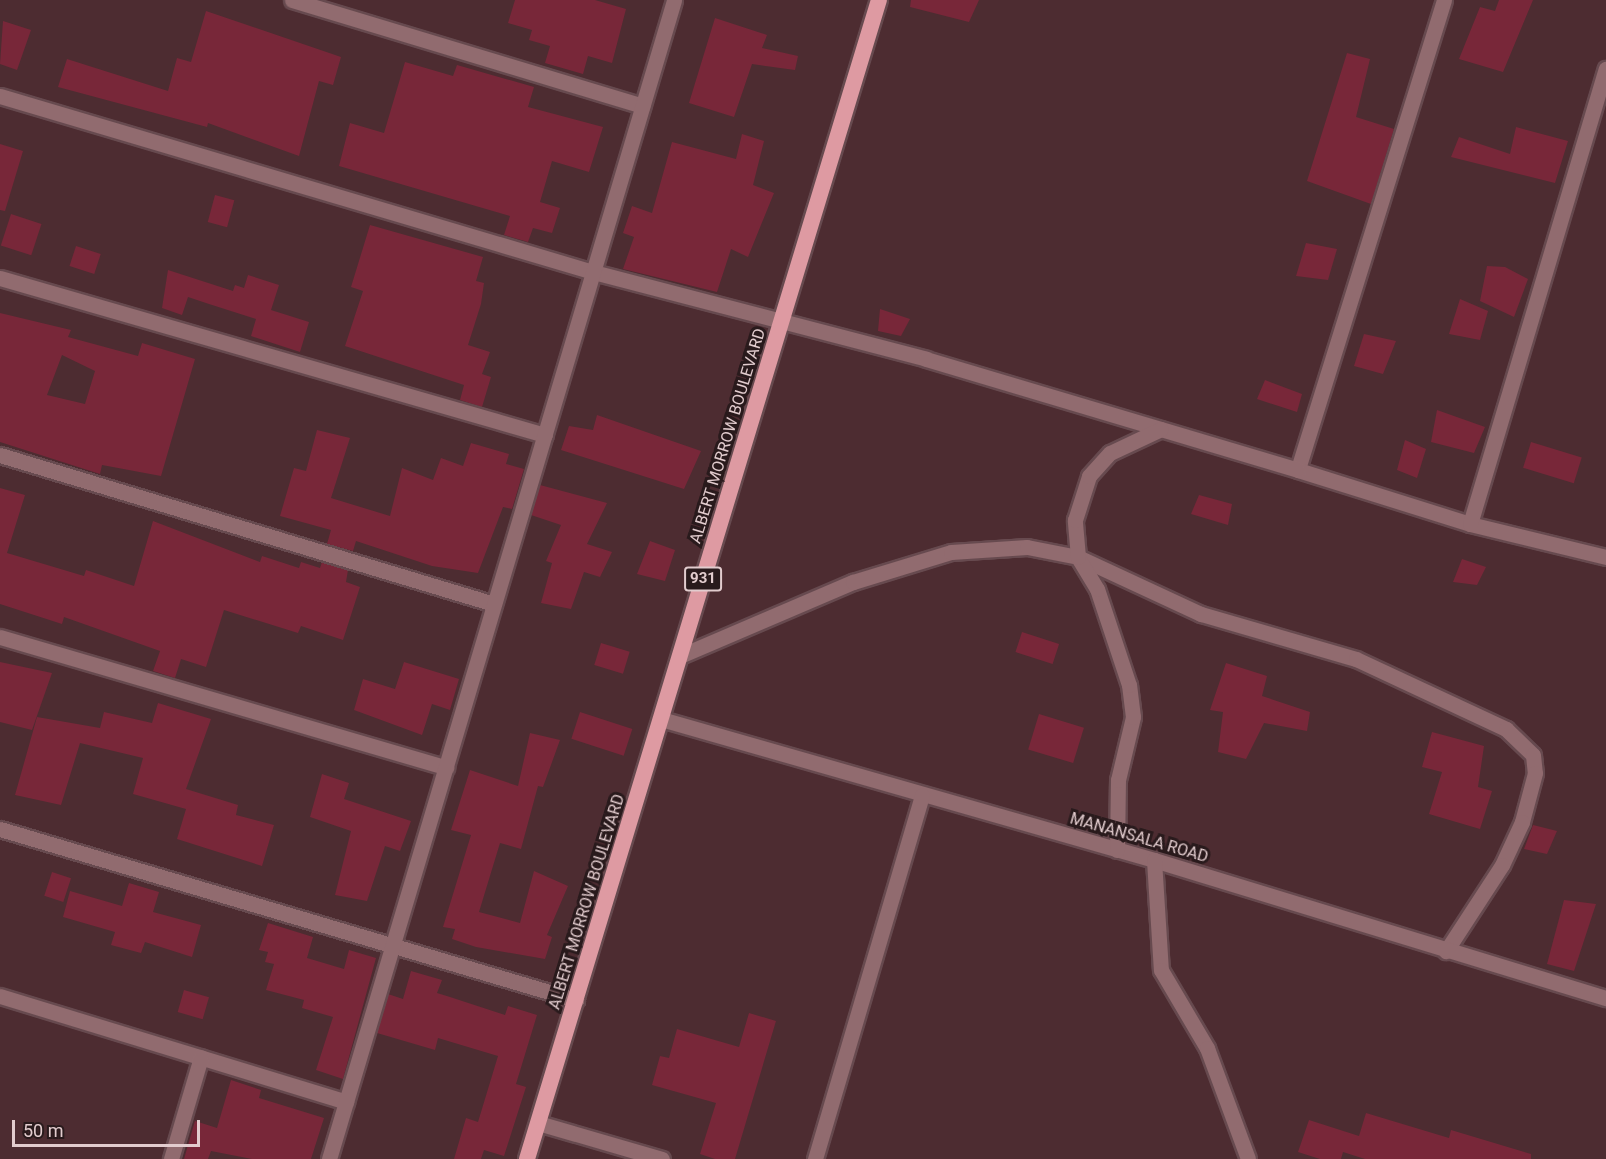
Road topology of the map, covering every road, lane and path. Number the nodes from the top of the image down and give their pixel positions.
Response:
1 (292, 0) edge
2 (674, 0) edge
3 (879, 0) edge
4 (1444, 0) edge
5 (1606, 69) edge
6 (0, 96) edge
7 (642, 106) junction
8 (593, 272) junction
9 (0, 278) edge
10 (781, 325) junction
11 (1161, 429) junction
12 (545, 435) junction
13 (0, 455) edge
14 (1298, 470) junction
15 (1470, 524) junction
16 (1078, 557) junction
17 (1606, 557) edge
18 (494, 604) junction
19 (0, 637) edge
20 (680, 656) junction
21 (661, 719) junction
22 (446, 766) junction
23 (922, 795) junction
24 (0, 829) edge
25 (1117, 849) junction
26 (1154, 860) junction
27 (392, 946) junction
28 (1446, 951) junction
29 (0, 996) edge
30 (1606, 998) edge
31 (576, 1000) junction
32 (201, 1057) junction
33 (346, 1102) junction
34 (538, 1123) junction
35 (171, 1159) edge
36 (329, 1159) edge
37 (527, 1159) edge
38 (662, 1159) edge
39 (815, 1159) edge
40 (1248, 1159) edge

1 - 7 street
2 - 7 street
3 - 10 highway, ALBERT MORROW BOULEVARD / 931
4 - 14 street
5 - 15 street
6 - 8 street
7 - 8 street
8 - 10 street
8 - 12 street
9 - 12 street
10 - 11 street
10 - 20 highway, ALBERT MORROW BOULEVARD / 931
11 - 14 street
11 - 16 street
12 - 18 street
13 - 18 street
14 - 15 street
15 - 17 street
16 - 20 street
16 - 25 street
16 - 28 street
18 - 22 street
19 - 22 street
20 - 21 highway, ALBERT MORROW BOULEVARD / 931
21 - 23 street, MANANSALA ROAD
21 - 31 highway, ALBERT MORROW BOULEVARD / 931
22 - 27 street
23 - 25 street, MANANSALA ROAD
23 - 39 street
24 - 27 street
25 - 26 street, MANANSALA ROAD
26 - 28 street, MANANSALA ROAD
26 - 40 street
27 - 31 street
27 - 33 street
28 - 30 street, MANANSALA ROAD
29 - 32 street
31 - 34 highway, ALBERT MORROW BOULEVARD / 931
32 - 33 street
32 - 35 street
33 - 36 street
34 - 37 highway, ALBERT MORROW BOULEVARD / 931
34 - 38 street

